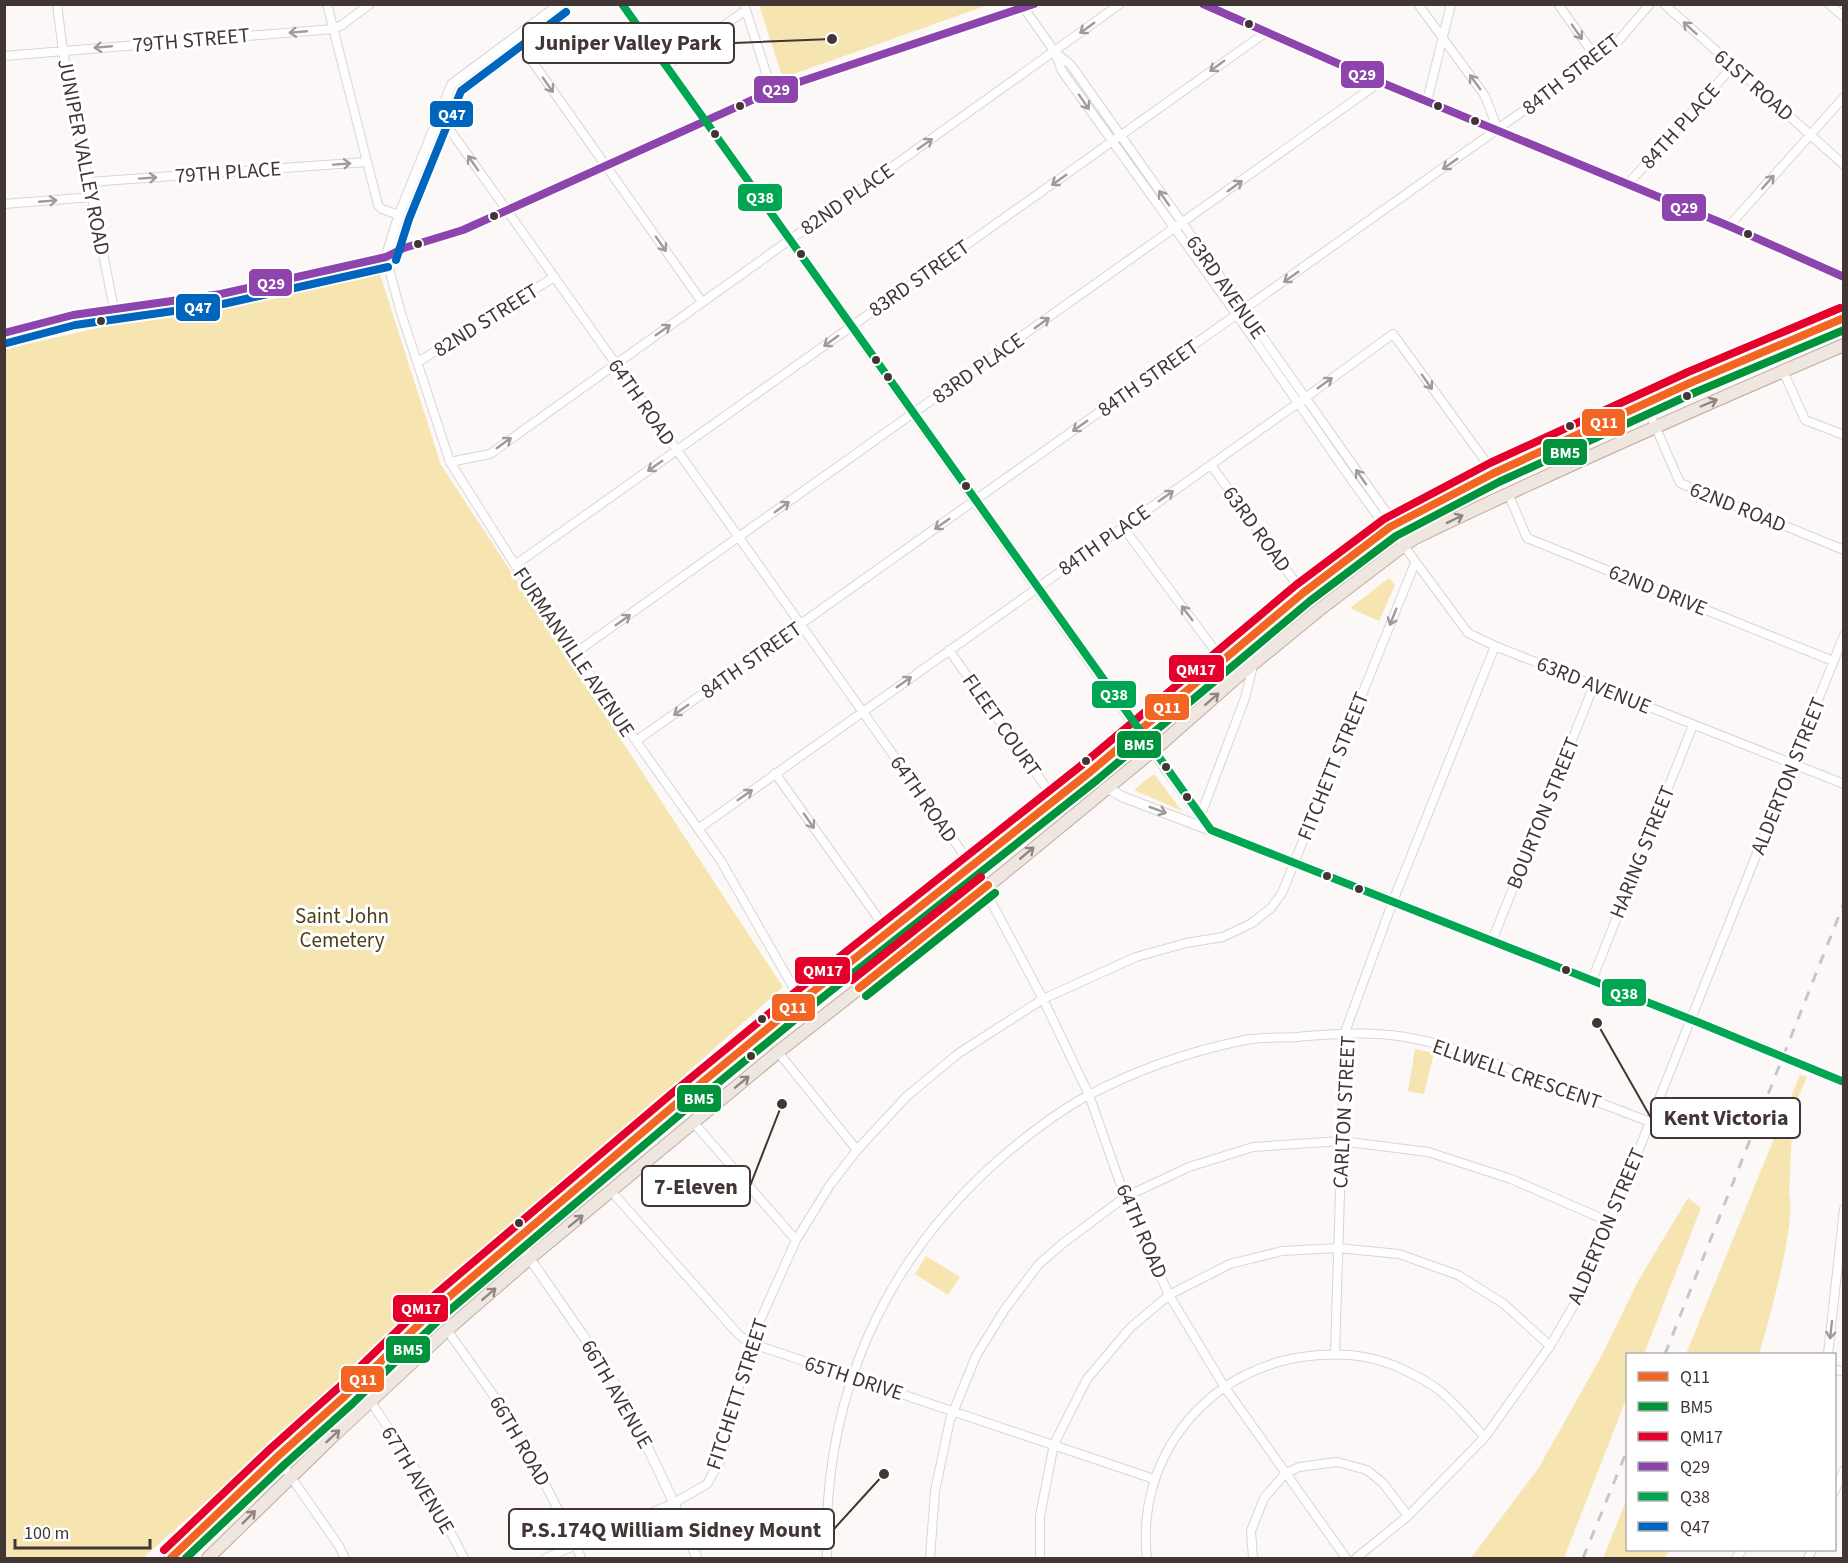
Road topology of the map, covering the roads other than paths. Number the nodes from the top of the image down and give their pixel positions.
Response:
1 (57, 4) edge
2 (327, 4) edge
3 (370, 4) edge
4 (560, 4) edge
5 (622, 4) edge
6 (1036, 4) edge
7 (1120, 4) edge
8 (1202, 4) edge
9 (1418, 4) edge
10 (1451, 4) edge
11 (1558, 4) edge
12 (1650, 4) edge
13 (1664, 4) edge
14 (1829, 4) edge
15 (1022, 6) edge
16 (745, 7) edge
17 (1844, 17) edge
18 (333, 29) junction
19 (1265, 33) junction
20 (514, 37) junction
21 (1443, 39) junction
22 (63, 51) junction
23 (1055, 52) junction
24 (4, 56) edge
25 (1597, 59) junction
26 (666, 66) junction
27 (1732, 67) junction
28 (1380, 82) junction
29 (772, 91) junction
30 (1844, 98) edge
31 (1427, 101) junction
32 (440, 116) junction
33 (705, 121) junction
34 (1498, 130) junction
35 (1810, 135) junction
36 (1120, 136) junction
37 (1112, 142) junction
38 (367, 162) junction
39 (606, 165) junction
40 (1844, 165) edge
41 (89, 182) junction
42 (1628, 184) junction
43 (92, 196) junction
44 (4, 204) edge
45 (506, 210) junction
46 (399, 215) junction
47 (1182, 224) junction
48 (1729, 226) junction
49 (1174, 229) junction
50 (789, 240) junction
51 (386, 257) junction
52 (554, 277) junction
53 (1844, 277) edge
54 (702, 302) junction
55 (114, 309) junction
56 (1240, 313) junction
57 (1844, 318) edge
58 (851, 327) junction
59 (4, 333) edge
60 (1844, 345) edge
61 (418, 362) junction
62 (615, 363) junction
63 (1783, 371) junction
64 (1305, 398) junction
65 (1298, 404) junction
66 (1645, 404) junction
67 (913, 414) junction
68 (1655, 426) junction
69 (1844, 435) edge
70 (677, 451) junction
71 (450, 462) junction
72 (1210, 465) junction
73 (1494, 473) junction
74 (1508, 493) junction
75 (974, 501) junction
76 (1123, 526) junction
77 (1390, 527) junction
78 (739, 538) junction
79 (1403, 546) junction
80 (1844, 550) edge
81 (1415, 563) junction
82 (515, 566) junction
83 (1036, 588) junction
84 (1303, 593) junction
85 (800, 625) junction
86 (1844, 635) edge
87 (1494, 646) junction
88 (949, 650) junction
89 (575, 653) junction
90 (1222, 660) junction
91 (1833, 661) junction
92 (1253, 665) junction
93 (1594, 685) junction
94 (862, 712) junction
95 (1693, 725) junction
96 (1139, 730) junction
97 (636, 741) junction
98 (1152, 751) junction
99 (1792, 764) junction
100 (775, 773) junction
101 (1844, 784) edge
102 (1106, 787) junction
103 (1054, 800) junction
104 (1200, 817) junction
105 (698, 829) junction
106 (1211, 830) junction
107 (1294, 862) junction
108 (972, 866) junction
109 (984, 889) junction
110 (1393, 902) junction
111 (888, 932) junction
112 (1492, 941) junction
113 (1592, 980) junction
114 (1043, 999) junction
115 (801, 1000) junction
116 (1691, 1019) junction
117 (816, 1021) junction
118 (1345, 1032) junction
119 (1768, 1050) tunnel mouth
120 (778, 1052) junction
121 (1803, 1065) tunnel mouth
122 (1844, 1082) edge
123 (1089, 1095) junction
124 (693, 1122) junction
125 (1650, 1122) junction
126 (1341, 1141) junction
127 (857, 1150) junction
128 (611, 1191) junction
129 (1125, 1197) junction
130 (1844, 1209) edge
131 (1611, 1222) junction
132 (517, 1240) junction
133 (796, 1240) junction
134 (1338, 1248) junction
135 (530, 1258) junction
136 (1169, 1295) junction
137 (447, 1330) junction
138 (750, 1343) junction
139 (1550, 1346) junction
140 (1828, 1353) edge
141 (1335, 1354) junction
142 (851, 1377) junction
143 (1224, 1386) junction
144 (371, 1402) junction
145 (952, 1411) junction
146 (1485, 1437) junction
147 (1054, 1444) junction
148 (278, 1457) junction
149 (1844, 1470) edge
150 (1285, 1474) junction
151 (292, 1477) junction
152 (1154, 1479) junction
153 (1836, 1488) edge
154 (674, 1503) junction
155 (1408, 1516) junction
156 (576, 1545) junction
157 (213, 1557) edge
158 (171, 1558) edge
159 (345, 1558) edge
160 (464, 1558) edge
161 (546, 1558) edge
162 (581, 1558) edge
163 (698, 1558) edge
164 (827, 1558) edge
165 (930, 1558) edge
166 (1040, 1558) edge
167 (1147, 1558) edge
168 (1253, 1558) edge
169 (1346, 1558) edge
170 (1356, 1558) edge

1 - 22 street, JUNIPER VALLEY ROAD
2 - 18 street
3 - 18 street, 79TH STREET
4 - 20 street
5 - 26 street
6 - 15 street
7 -> 23 street, 82ND PLACE
8 - 19 street
9 - 21 street
10 - 21 street
11 -> 25 street
12 - 25 street, 84TH STREET
27 -> 13 street, 61ST ROAD
14 - 17 street
15 - 23 street, 63RD AVENUE
15 - 29 street
16 - 26 street
16 - 29 street
18 -> 22 street, 79TH STREET
18 - 38 street
19 - 28 street
19 -> 36 street, 83RD STREET
20 - 32 street
20 -> 39 street
21 - 31 street
34 -> 21 street
22 - 24 street, 79TH STREET
22 - 41 street, JUNIPER VALLEY ROAD
23 - 36 street, 63RD AVENUE
23 -> 37 street, 63RD AVENUE
50 -> 23 street, 82ND PLACE
25 - 34 street, 84TH STREET
26 - 33 street
27 - 35 street, 61ST ROAD
27 - 42 street, 84TH PLACE
28 - 31 street
47 -> 28 street, 83RD PLACE
29 - 33 street
30 - 35 street
31 - 34 street
45 -> 32 street, 64TH ROAD
32 - 46 street
33 - 39 street
33 - 50 street
34 - 42 street
34 -> 56 street, 84TH STREET
35 - 40 street, 61ST ROAD
48 -> 35 street
36 - 37 street, 83RD STREET
47 -> 36 street, 63RD AVENUE
37 - 49 street, 63RD AVENUE
37 -> 58 street, 83RD STREET
41 -> 38 street, 79TH PLACE
38 - 46 street
39 - 45 street
39 -> 54 street
41 - 43 street, JUNIPER VALLEY ROAD
42 - 48 street
44 -> 43 street
43 - 55 street, JUNIPER VALLEY ROAD
45 - 51 street
45 - 52 street, 64TH ROAD
46 - 51 street
47 - 49 street, 83RD PLACE
47 - 56 street, 63RD AVENUE
48 - 53 street
49 - 56 street, 63RD AVENUE
67 -> 49 street, 83RD PLACE
50 - 54 street, 82ND PLACE
50 - 58 street
51 - 55 street
51 - 61 street, FURMANVILLE AVENUE
52 - 61 street, 82ND STREET
52 - 62 street, 64TH ROAD
62 -> 54 street, 82ND PLACE
55 - 59 street
56 - 64 street, 63RD AVENUE
56 - 65 street, 63RD AVENUE
56 -> 75 street, 84TH STREET
57 - 66 main road
58 - 67 street
58 -> 70 street, 83RD STREET
60 - 63 main road
61 - 71 street, FURMANVILLE AVENUE
62 - 70 street, 64TH ROAD
71 -> 62 street, 82ND PLACE
68 -> 63 main road
63 - 69 street
64 - 65 street, 84TH PLACE
64 -> 73 street, 84TH PLACE
77 -> 64 street, 63RD AVENUE
65 - 72 street, 84TH PLACE
65 - 77 street, 63RD AVENUE
66 - 68 street, 62ND ROAD
66 - 73 main road
67 - 75 street
78 -> 67 street, 83RD PLACE
68 - 74 main road
68 - 80 street, 62ND ROAD
70 - 78 street, 64TH ROAD
70 -> 82 street, 83RD STREET
71 - 82 street, FURMANVILLE AVENUE
76 -> 72 street, 84TH PLACE
72 - 84 street, 63RD ROAD
73 - 77 main road
79 -> 74 main road
74 - 91 street, 62ND DRIVE
75 - 83 street
75 -> 85 street, 84TH STREET
76 - 83 street, 84TH PLACE
90 -> 76 street
77 - 79 street, 63RD AVENUE
77 - 84 main road
78 - 85 street, 64TH ROAD
89 -> 78 street, 83RD PLACE
79 - 81 street, 63RD AVENUE
79 - 92 main road
81 - 87 street, 63RD AVENUE
81 -> 107 street, FITCHETT STREET
82 - 89 street, FURMANVILLE AVENUE
83 - 88 street, 84TH PLACE
83 - 96 street
84 - 90 main road
85 - 94 street, 64TH ROAD
85 -> 97 street, 84TH STREET
86 - 91 street, ALDERTON STREET
87 - 93 street, 63RD AVENUE
87 - 110 street, CARLTON STREET
94 -> 88 street, 84TH PLACE
88 - 103 street, FLEET COURT
89 - 97 street, FURMANVILLE AVENUE
90 - 96 main road
91 - 99 street, ALDERTON STREET
98 -> 92 main road
92 - 104 street
93 - 95 street, 63RD AVENUE
93 - 112 street, BOURTON STREET
94 - 100 street, 84TH PLACE
94 - 108 street, 64TH ROAD
95 - 99 street, 63RD AVENUE
95 - 113 street, HARING STREET
96 - 98 street
96 - 103 main road
97 - 105 street, FURMANVILLE AVENUE
98 - 102 main road
98 - 104 street
99 - 101 street, 63RD AVENUE
99 - 116 street, ALDERTON STREET
105 -> 100 street, 84TH PLACE
100 -> 111 street
102 -> 106 street
109 -> 102 main road
103 - 108 main road
104 - 106 street
105 - 115 street, FURMANVILLE AVENUE
106 - 107 street
107 - 110 street
107 - 114 street, FITCHETT STREET
108 - 109 street, 64TH ROAD
108 - 111 main road
109 - 114 street, 64TH ROAD
109 - 117 main road
110 - 112 street
110 - 118 street, CARLTON STREET
111 - 115 main road
112 - 113 street
113 - 116 street
114 - 123 street, 64TH ROAD
114 - 127 street, FITCHETT STREET
115 - 117 street, FURMANVILLE AVENUE
115 - 132 main road
116 - 119 street
116 - 125 street, ALDERTON STREET
117 - 120 main road
118 - 123 street, ELLWELL CRESCENT
118 - 125 street, ELLWELL CRESCENT
118 - 126 street, CARLTON STREET
124 -> 120 main road
120 - 127 street
121 - 122 street
123 - 129 street, 64TH ROAD
123 - 142 street, ELLWELL CRESCENT
124 - 128 main road
124 - 133 street
125 - 131 street, ALDERTON STREET
126 - 129 street
126 - 131 street
126 - 134 street, CARLTON STREET
127 - 133 street, FITCHETT STREET
135 -> 128 main road
128 - 138 street, 65TH DRIVE
129 - 136 street, 64TH ROAD
129 - 145 street
130 -> 140 street
131 - 139 street, ALDERTON STREET
132 - 135 street, 66TH AVENUE
132 - 148 main road
133 - 138 street, FITCHETT STREET
134 - 136 street
134 - 139 street
134 - 141 street, CARLTON STREET
137 -> 135 main road
135 - 154 street, 66TH AVENUE
136 - 143 street, 64TH ROAD
136 - 147 street
137 - 144 main road
137 - 156 street, 66TH ROAD
138 - 142 street, 65TH DRIVE
138 - 154 street, FITCHETT STREET
139 - 146 street, ALDERTON STREET
141 - 143 street
141 - 146 street
142 - 145 street, 65TH DRIVE
142 - 164 street, ELLWELL CRESCENT
143 - 150 street, 64TH ROAD
143 - 152 street
151 -> 144 main road
144 - 160 street, 67TH AVENUE
145 - 147 street, 65TH DRIVE
145 - 165 street
146 - 155 street, ALDERTON STREET
147 - 152 street, 65TH DRIVE
147 - 166 street
148 - 151 street
148 - 158 main road
149 - 153 street
150 - 155 street
150 - 168 street
150 - 169 street, 64TH ROAD
157 -> 151 main road
151 - 159 street
152 - 167 street
154 - 156 street, FITCHETT STREET
154 - 163 street, 66TH AVENUE
155 - 170 street, ALDERTON STREET
156 - 161 street, FITCHETT STREET
156 - 162 street, 66TH ROAD

